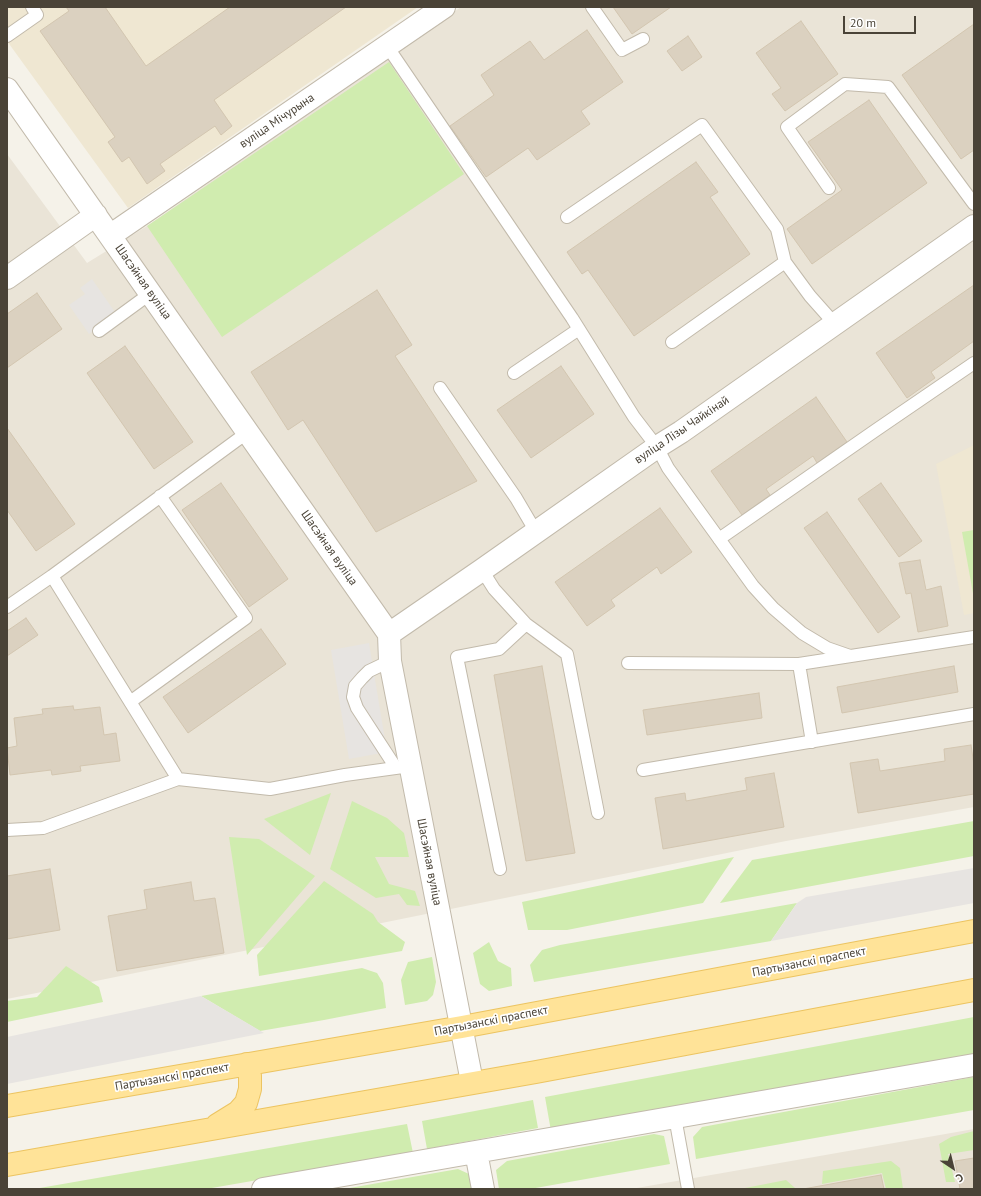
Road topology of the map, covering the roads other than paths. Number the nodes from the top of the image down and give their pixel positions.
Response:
1 (32, 7) edge
2 (444, 7) edge
3 (592, 7) edge
4 (7, 36) edge
5 (643, 39) dead end
6 (387, 46) junction
7 (7, 88) edge
8 (829, 188) dead end
9 (974, 204) edge
10 (96, 215) junction
11 (567, 217) dead end
12 (974, 226) edge
13 (110, 235) junction
14 (785, 262) junction
15 (7, 278) edge
16 (151, 293) junction
17 (834, 323) junction
18 (579, 329) junction
19 (98, 331) dead end
20 (672, 342) dead end
21 (974, 364) edge
22 (514, 373) dead end
23 (440, 388) dead end
24 (248, 432) junction
25 (657, 447) junction
26 (160, 496) junction
27 (536, 532) junction
28 (719, 539) junction
29 (482, 570) junction
30 (52, 576) junction
31 (7, 607) edge
32 (526, 624) junction
33 (389, 634) junction
34 (974, 637) edge
35 (850, 656) junction
36 (390, 660) junction
37 (628, 663) dead end
38 (799, 664) junction
39 (130, 702) junction
40 (974, 714) edge
41 (812, 742) junction
42 (403, 767) junction
43 (642, 770) dead end
44 (178, 779) junction
45 (598, 813) dead end
46 (7, 830) edge
47 (500, 869) dead end
48 (974, 931) edge
49 (974, 990) edge
50 (462, 1027) junction
51 (247, 1064) junction
52 (974, 1065) edge
53 (472, 1082) junction
54 (7, 1106) edge
55 (675, 1117) junction
56 (211, 1129) junction
57 (476, 1152) junction
58 (7, 1165) edge
59 (263, 1189) edge
60 (483, 1189) edge
61 (688, 1189) edge

1 - 4 lane
2 - 6 street, вуліца Мічурына
3 - 5 lane
6 - 13 street, вуліца Мічурына
6 - 18 lane
7 - 10 street, Шасэйная вуліца
8 - 9 lane
10 - 13 street, Шасэйная вуліца
10 - 15 street
11 - 14 lane
12 - 17 street, вуліца Лізы Чайкінай
13 - 16 street, Шасэйная вуліца
14 - 17 lane
14 - 20 lane
16 - 19 lane
16 - 24 street, Шасэйная вуліца
17 - 25 street, вуліца Лізы Чайкінай
18 - 22 lane
18 - 25 lane
21 - 28 lane
23 - 27 lane
24 - 26 lane
24 - 33 street, Шасэйная вуліца
25 - 27 street, вуліца Лізы Чайкінай
25 - 28 lane
26 - 30 lane
26 - 39 lane
27 - 29 street, вуліца Лізы Чайкінай
28 - 35 lane
29 - 32 lane
29 - 33 street, вуліца Лізы Чайкінай
30 - 31 lane
30 - 39 lane
32 - 45 lane
32 - 47 lane
33 - 36 street, Шасэйная вуліца
34 - 35 lane
35 - 38 lane
36 - 42 street, Шасэйная вуліца
36 - 42 lane
37 - 38 lane
38 - 41 lane
39 - 44 lane
40 - 41 lane
41 - 43 lane
42 - 44 lane
42 - 50 street, Шасэйная вуліца
44 - 46 lane
48 - 50 main road, Партызанскі праспект
49 - 53 main road
50 - 51 main road, Партызанскі праспект
50 - 53 street, Шасэйная вуліца
51 - 54 main road, Партызанскі праспект
51 - 56 main road
52 - 55 street
53 - 56 main road
55 - 57 street
55 - 61 lane
56 - 58 main road
57 - 59 street
57 - 60 street

